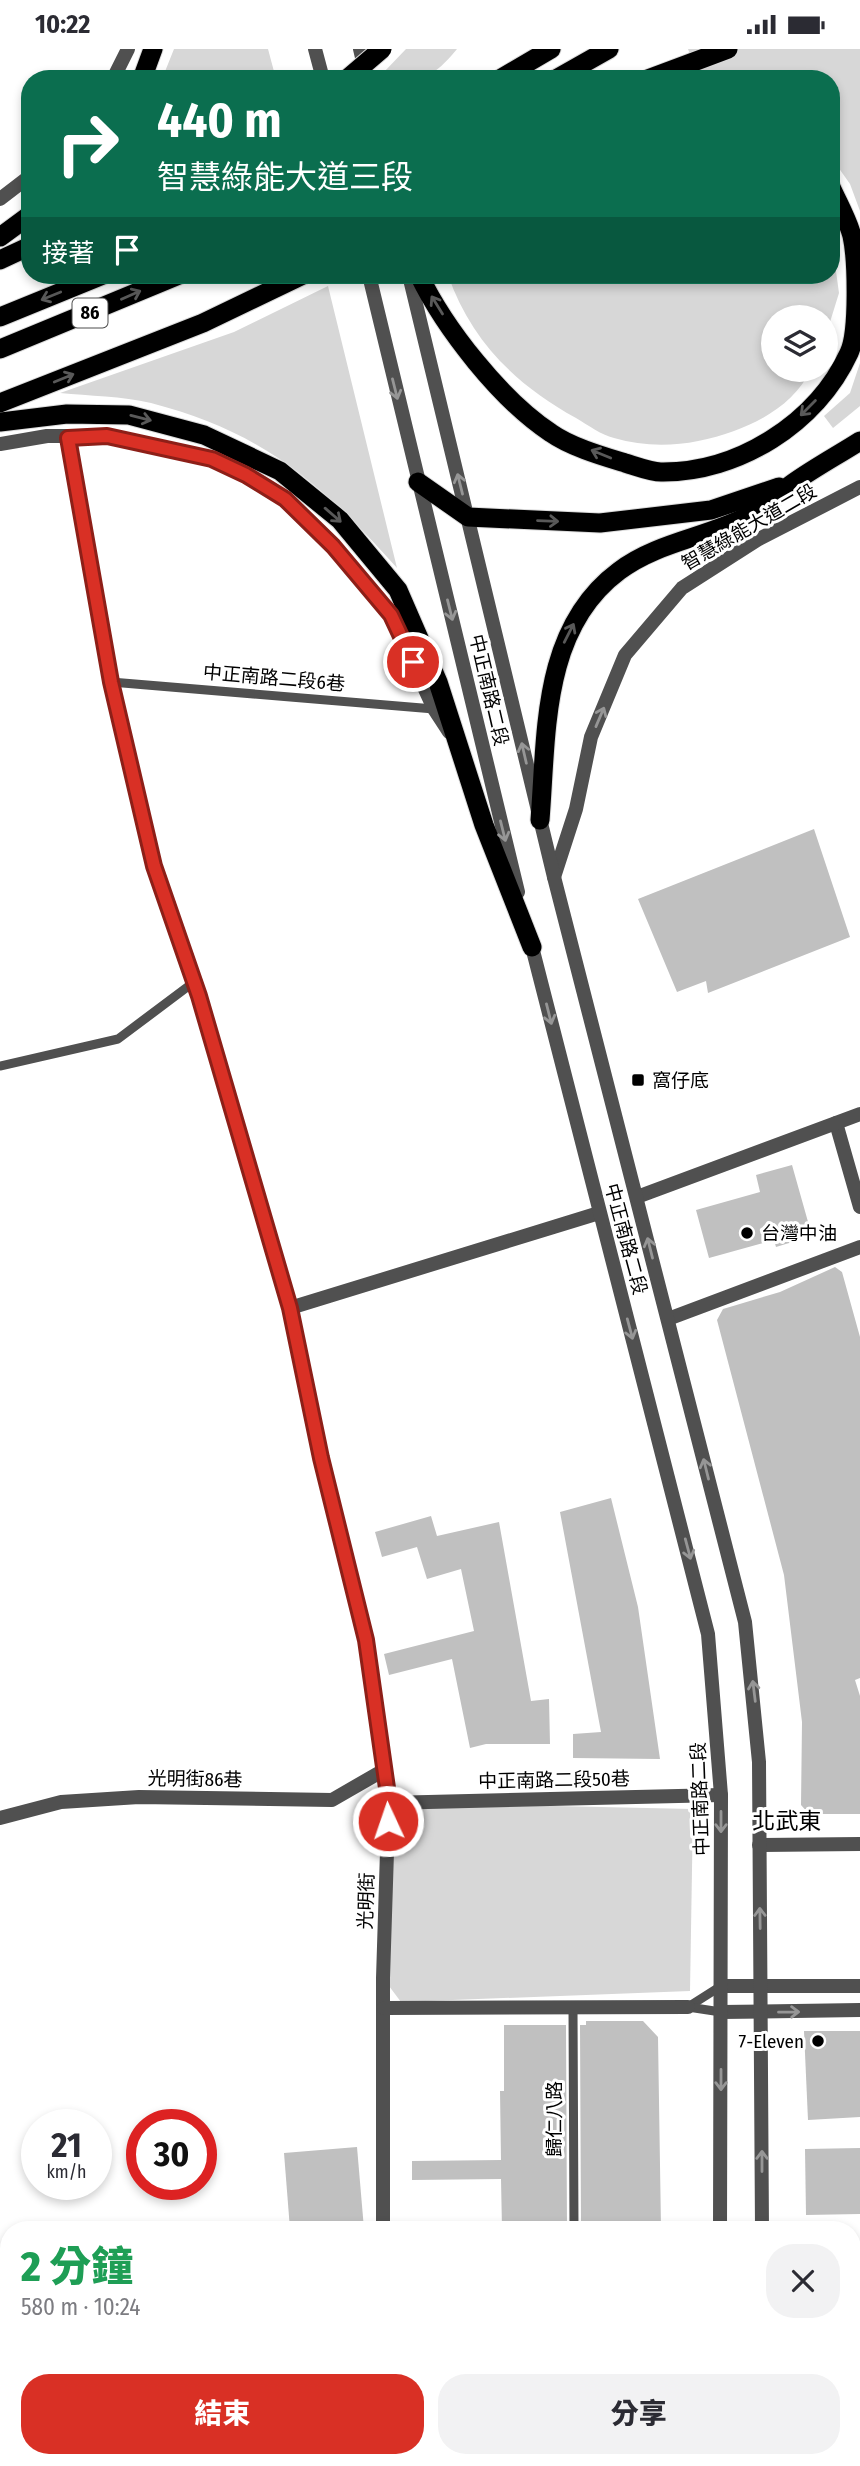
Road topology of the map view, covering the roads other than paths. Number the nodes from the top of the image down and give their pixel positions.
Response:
1 (128, 49) edge
2 (153, 49) edge
3 (315, 49) edge
4 (360, 49) edge
5 (382, 49) edge
6 (551, 49) edge
7 (609, 49) edge
8 (728, 49) edge
9 (118, 70) edge
10 (145, 70) edge
11 (321, 70) edge
12 (358, 70) edge
13 (365, 70) edge
14 (515, 70) edge
15 (572, 70) edge
16 (672, 70) edge
17 (21, 183) edge
18 (0, 199) edge
19 (840, 209) edge
20 (21, 222) edge
21 (0, 237) edge
22 (21, 250) edge
23 (0, 260) edge
24 (81, 284) edge
25 (157, 284) edge
26 (284, 284) edge
27 (371, 284) edge
28 (411, 284) edge
29 (425, 284) edge
30 (0, 317) edge
31 (0, 349) edge
32 (0, 403) edge
33 (0, 422) edge
34 (68, 438) junction
35 (860, 441) edge
36 (0, 444) edge
37 (796, 481) junction
38 (418, 482) junction
39 (860, 488) edge
40 (468, 517) junction
41 (111, 682) junction
42 (434, 709) junction
43 (457, 745) junction
44 (540, 820) junction
45 (554, 877) junction
46 (532, 947) junction
47 (194, 982) junction
48 (0, 1066) edge
49 (860, 1114) edge
50 (836, 1123) junction
51 (637, 1197) junction
52 (860, 1207) edge
53 (599, 1213) junction
54 (860, 1247) edge
55 (290, 1308) junction
56 (668, 1319) junction
57 (384, 1770) junction
58 (721, 1795) junction
59 (387, 1803) junction
60 (0, 1818) edge
61 (860, 1844) edge
62 (759, 1845) junction
63 (721, 1986) junction
64 (761, 1986) junction
65 (860, 1986) edge
66 (688, 2007) junction
67 (384, 2008) junction
68 (573, 2008) junction
69 (860, 2010) edge
70 (721, 2012) junction
71 (761, 2012) junction
72 (383, 2221) edge
73 (573, 2221) edge
74 (720, 2221) edge
75 (762, 2221) edge

1 - 9 street
2 - 10 highway
3 - 11 street
4 - 13 street
5 - 12 highway, bridge
6 - 14 highway
7 - 15 highway
8 - 16 highway
17 - 18 street
19 -> 29 highway
20 - 21 highway
22 - 23 highway
24 -> 30 highway, 86
31 -> 25 highway, 86
32 -> 26 highway
27 -> 38 street, 中正南路二段
40 -> 28 street, 中正南路二段
33 -> 43 highway
34 - 36 street
34 - 41 street, 光明街
34 - 42 street
35 - 37 highway
40 -> 37 highway
44 -> 37 highway
38 - 40 highway
38 -> 46 street, 中正南路二段
45 -> 39 street, 智慧綠能大道二段
44 -> 40 street, 中正南路二段
41 - 42 lane, 中正南路二段6巷
41 - 47 street, 光明街
42 - 43 street
43 - 46 highway
44 - 45 street, 中正南路二段
45 - 51 street, 中正南路二段
46 -> 53 street, 中正南路二段
47 - 48 lane
47 - 55 street, 光明街
49 - 50 street
50 - 51 street
50 - 52 street
56 -> 51 street, 中正南路二段
53 - 55 street
53 -> 58 street, 中正南路二段
54 - 56 street
55 - 57 street, 光明街
62 -> 56 street, 中正南路二段
57 - 59 street, 光明街
57 - 60 street, 光明街86巷
58 - 59 street, 中正南路二段50巷
58 -> 63 street, 中正南路二段
59 - 67 street, 光明街
61 - 62 street
64 -> 62 street, 中正南路二段
63 - 64 street
63 - 66 lane
63 - 70 street, 中正南路二段
64 - 65 street
64 - 71 street, 中正南路二段
66 - 68 street
66 - 70 lane
67 - 68 street
67 - 72 street, 光明街
68 - 73 lane, 歸仁八路
71 -> 69 street
70 - 71 street
70 -> 74 street, 中正南路二段
75 -> 71 street, 中正南路二段

